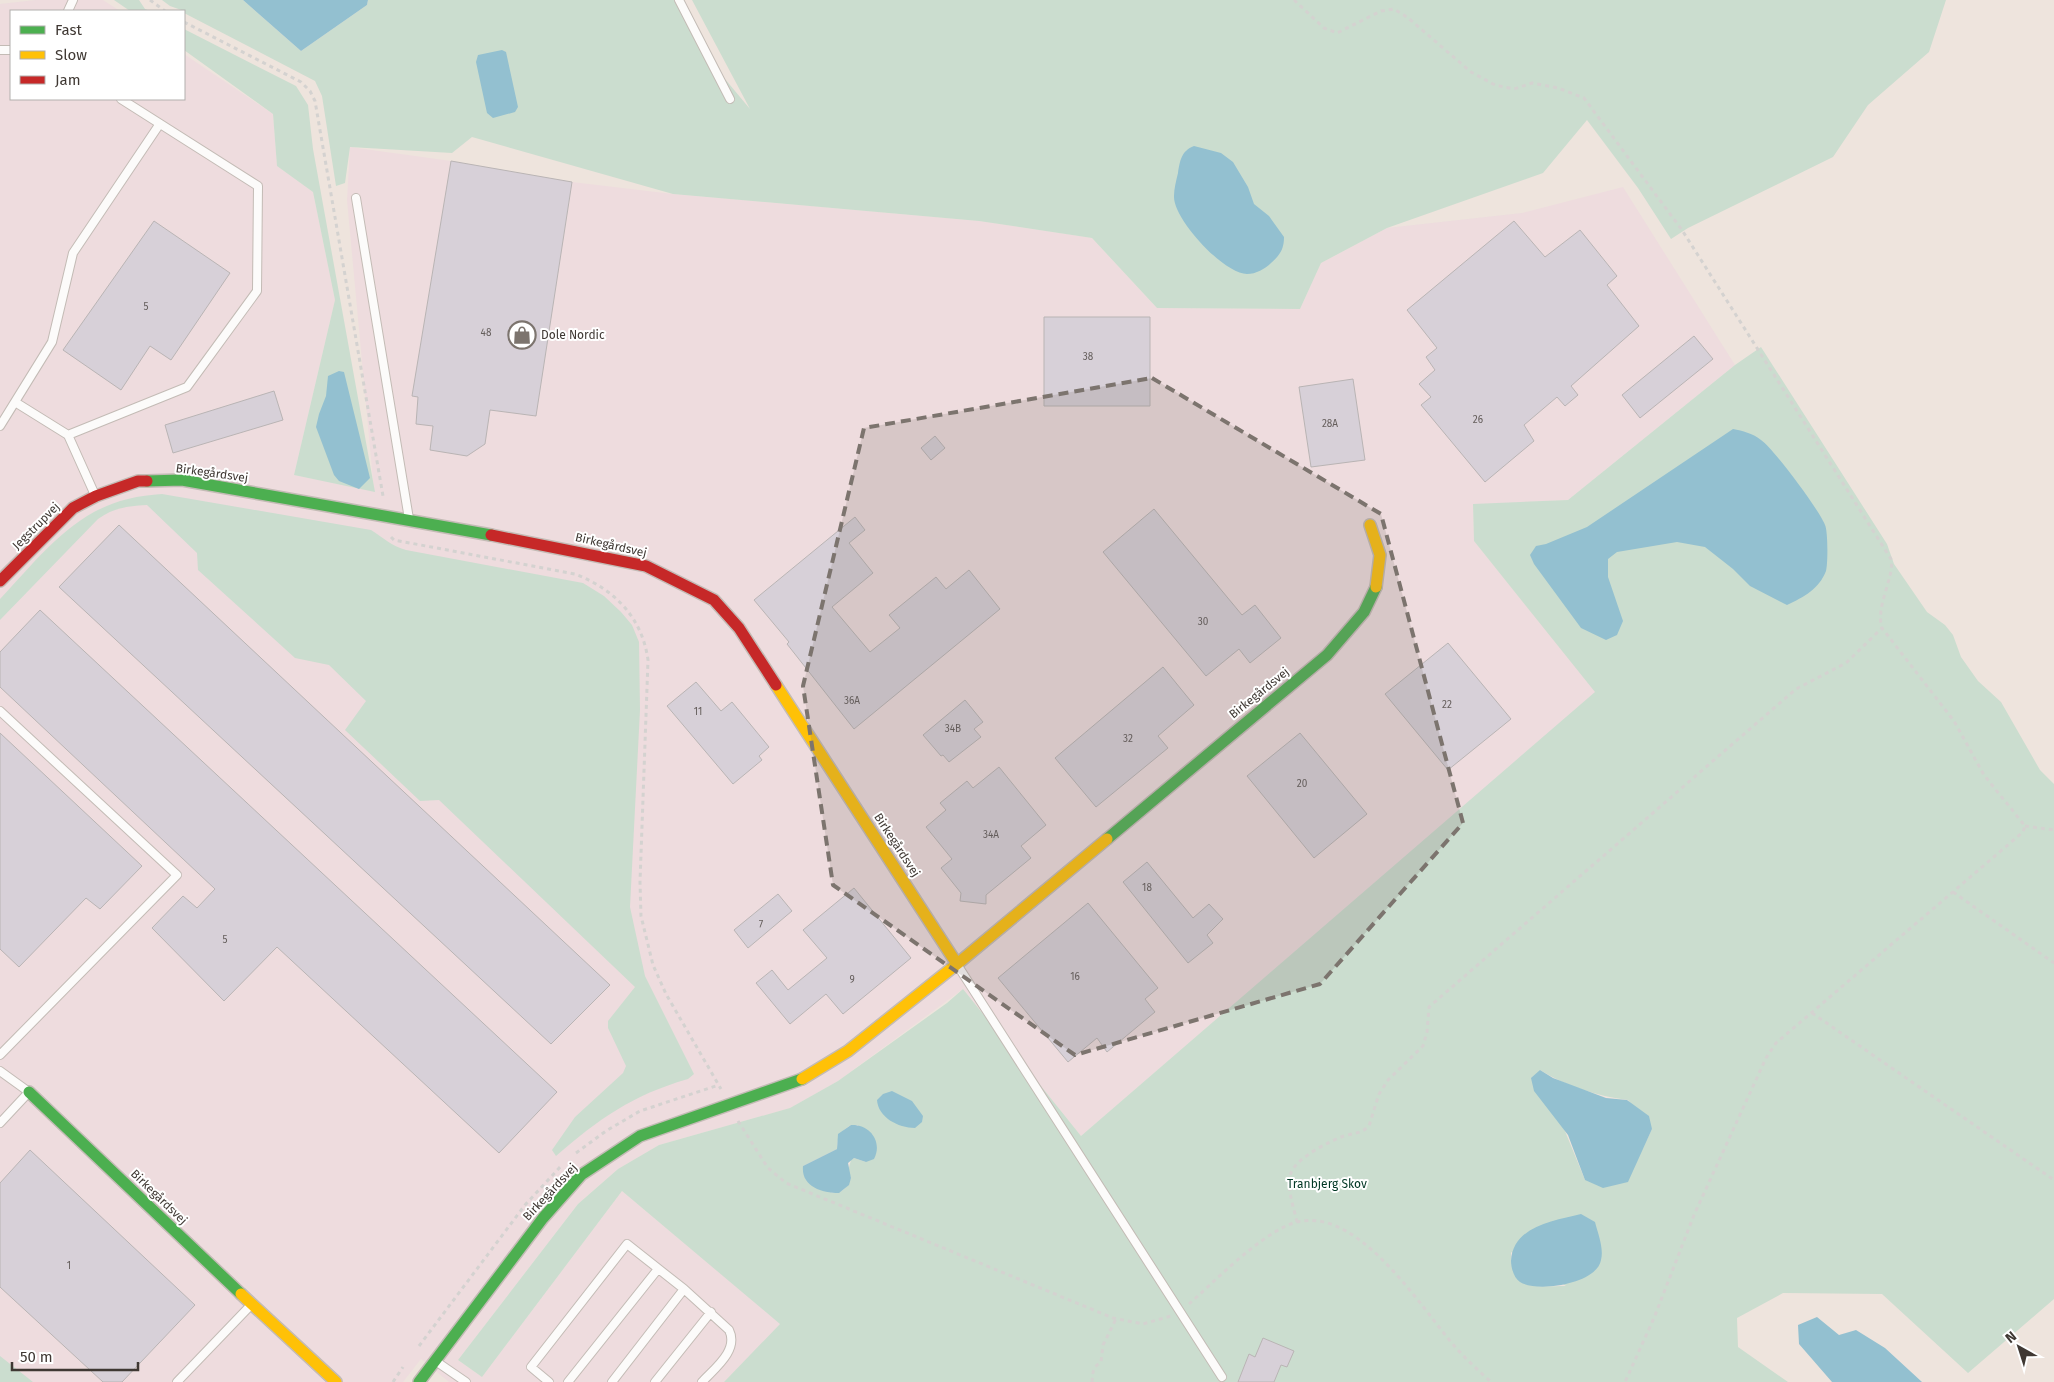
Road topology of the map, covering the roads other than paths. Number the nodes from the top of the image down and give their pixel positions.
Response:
1 (679, 0) edge
2 (730, 99) dead end
3 (122, 100) edge
4 (159, 125) junction
5 (356, 198) dead end
6 (15, 402) junction
7 (0, 426) edge
8 (68, 435) junction
9 (96, 496) junction
10 (409, 520) junction
11 (1370, 525) dead end
12 (0, 581) edge
13 (0, 712) edge
14 (957, 964) junction
15 (0, 1056) edge
16 (0, 1071) edge
17 (29, 1092) junction
18 (0, 1123) edge
19 (658, 1269) junction
20 (684, 1289) junction
21 (252, 1305) junction
22 (711, 1312) junction
23 (436, 1360) junction
24 (1222, 1377) dead end
25 (176, 1382) edge
26 (336, 1382) edge
27 (419, 1382) edge
28 (466, 1382) edge
29 (549, 1382) edge
30 (568, 1382) edge
31 (612, 1382) edge
32 (656, 1382) edge
33 (702, 1382) edge

1 - 2 lane
3 - 4 lane
4 - 6 lane
4 - 8 lane
5 - 10 lane
6 - 7 lane
6 - 8 lane
8 - 9 lane
9 - 10 street, Birkegårdsvej
9 - 12 street, Jegstrupvej
10 - 14 street, Birkegårdsvej
11 - 14 street, Birkegårdsvej
13 - 15 lane
14 - 23 street, Birkegårdsvej
14 - 24 lane
16 - 17 lane
17 - 18 lane
17 - 21 street, Birkegårdsvej
19 - 20 lane
19 - 29 lane
19 - 30 lane
20 - 22 lane
20 - 31 lane
21 - 25 lane
21 - 26 street, Birkegårdsvej
22 - 32 lane
22 - 33 lane
23 - 27 street, Birkegårdsvej
23 - 28 lane

